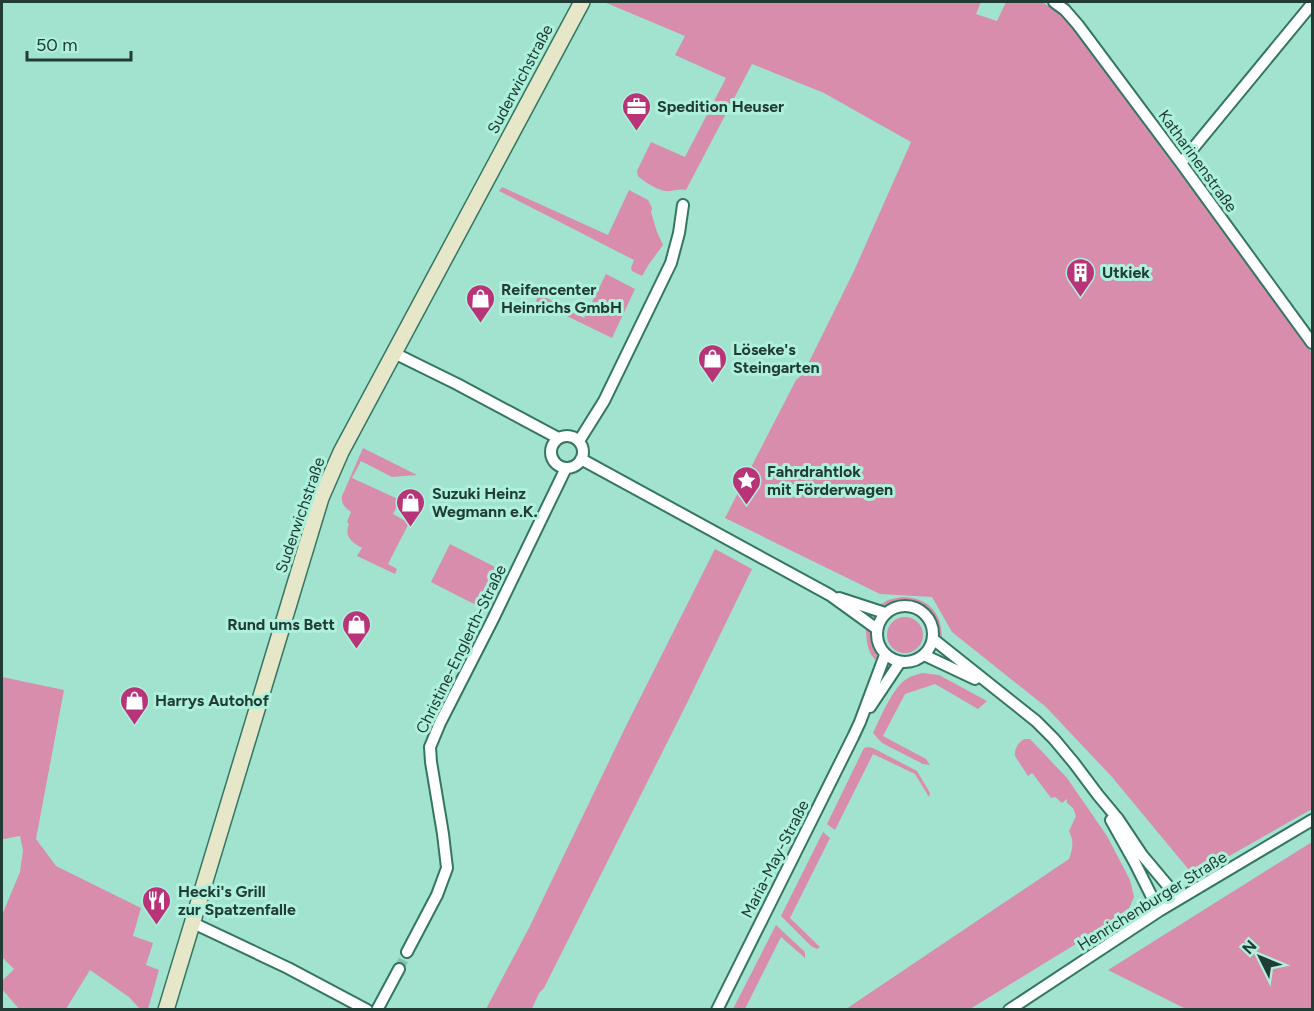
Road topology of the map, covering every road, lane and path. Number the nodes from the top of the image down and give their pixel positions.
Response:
1 (582, 2) edge
2 (1054, 2) edge
3 (1312, 4) edge
4 (1068, 6) edge
5 (1181, 163) junction
6 (683, 206) dead end
7 (1312, 343) edge
8 (394, 353) junction
9 (558, 438) junction
10 (579, 441) junction
11 (581, 459) junction
12 (566, 468) junction
13 (830, 595) junction
14 (885, 613) junction
15 (876, 629) junction
16 (933, 639) junction
17 (885, 655) junction
18 (924, 655) junction
19 (900, 662) junction
20 (998, 691) junction
21 (860, 722) junction
22 (1098, 795) junction
23 (1312, 820) edge
24 (1179, 899) junction
25 (1159, 910) junction
26 (193, 923) junction
27 (407, 952) tunnel mouth
28 (399, 969) tunnel mouth
29 (166, 1010) edge
30 (367, 1010) edge
31 (376, 1010) edge
32 (717, 1010) edge
33 (1009, 1010) edge

1 - 8 main road, Suderwichstraße
2 - 4 street, Katharinenstraße
3 - 5 street
4 - 5 street, Katharinenstraße
5 - 7 street, Katharinenstraße
6 - 10 street
8 - 9 street
8 - 26 main road, Suderwichstraße
9 - 10 street
9 - 12 street
10 - 11 street
11 - 12 street
11 - 13 street
12 - 27 street, Christine-Englerth-Straße
13 - 14 street
13 - 15 street
14 - 15 street
14 - 16 street
15 - 17 street
16 - 18 street
16 - 20 street
17 - 19 street
17 - 21 street, Maria-May-Straße
18 - 19 street
18 - 20 street
19 - 21 street, Maria-May-Straße
20 - 22 street
21 - 32 street, Maria-May-Straße
22 - 24 street
22 - 25 street
23 - 24 street, Henrichenburger Straße
24 - 25 street, Henrichenburger Straße
25 - 33 street, Henrichenburger Straße
26 - 29 main road, Suderwichstraße
26 - 30 street
28 - 31 street

